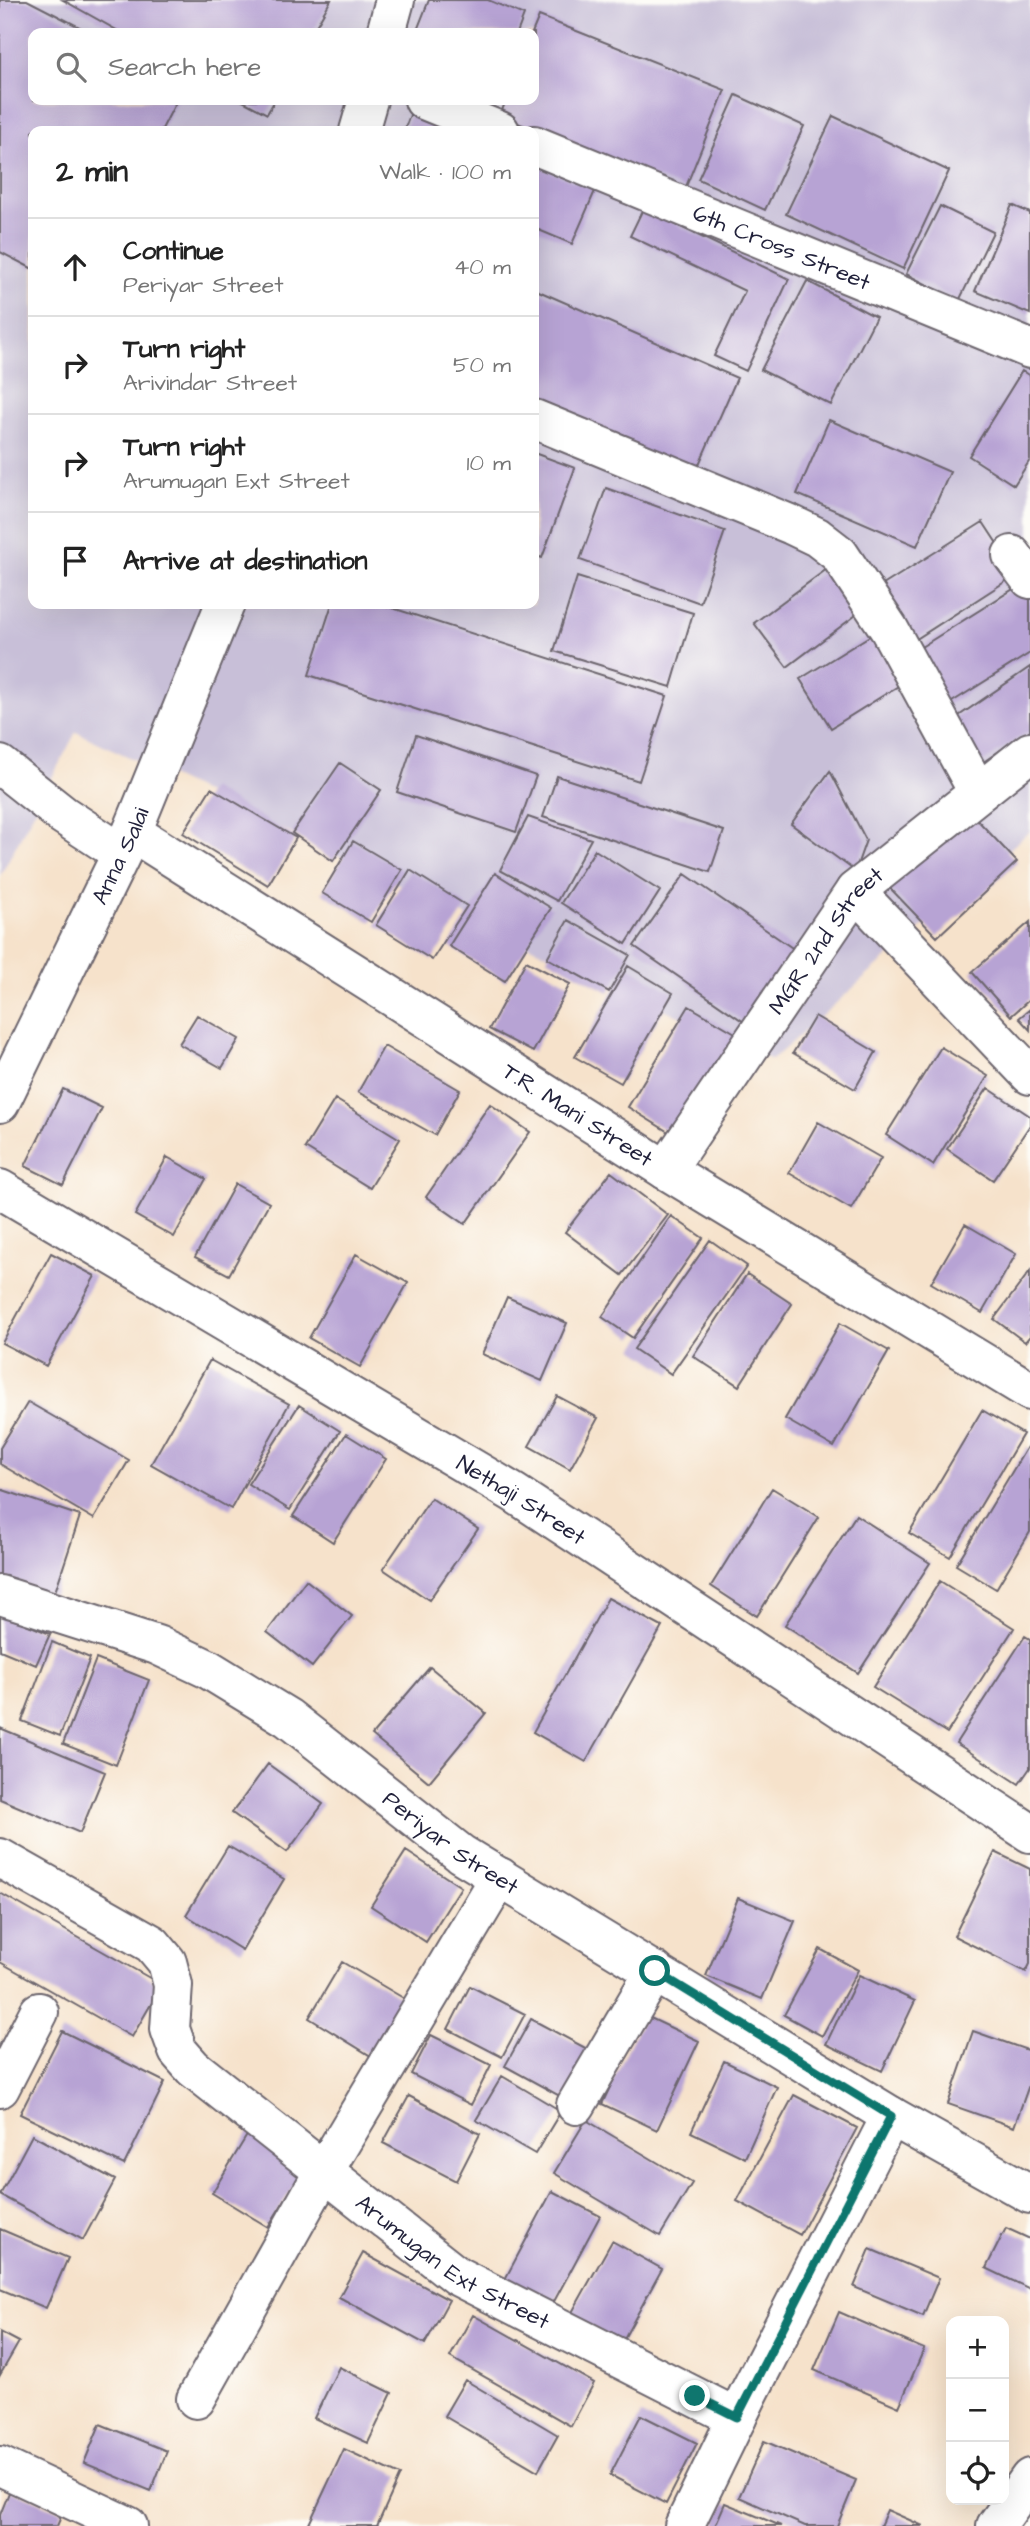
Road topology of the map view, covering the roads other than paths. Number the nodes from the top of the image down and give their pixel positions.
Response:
1 (395, 0) edge
2 (387, 28) edge
3 (367, 105) edge
4 (436, 105) edge
5 (360, 126) edge
6 (488, 126) edge
7 (539, 147) edge
8 (1030, 349) edge
9 (539, 421) edge
10 (223, 609) edge
11 (1030, 752) edge
12 (0, 765) edge
13 (978, 792) junction
14 (126, 843) junction
15 (855, 891) junction
16 (1030, 1075) edge
17 (0, 1101) edge
18 (666, 1170) junction
19 (0, 1189) edge
20 (1030, 1391) edge
21 (0, 1595) edge
22 (1030, 1833) edge
23 (0, 1858) edge
24 (500, 1877) junction
25 (655, 1971) junction
26 (39, 2012) dead end
27 (0, 2088) edge
28 (576, 2105) dead end
29 (891, 2116) junction
30 (324, 2171) junction
31 (1030, 2194) edge
32 (195, 2399) dead end
33 (737, 2417) junction
34 (0, 2466) edge
35 (1030, 2479) edge
36 (128, 2526) edge
37 (684, 2526) edge
38 (996, 2526) edge

1 - 2 street
3 - 5 street
4 - 6 street
7 - 8 street, 6th Cross Street
9 - 13 street
10 - 14 street, Anna Salai
11 - 13 street, MGR 2nd Street
12 - 14 street, T.R. Mani Street
13 - 15 street, MGR 2nd Street
14 - 17 street, Anna Salai
14 - 18 street, T.R. Mani Street
15 - 16 street
15 - 18 street, MGR 2nd Street
18 - 20 street, T.R. Mani Street
19 - 22 street, Nethaji Street
21 - 24 street, Periyar Street
23 - 30 street, Arumugan Ext Street
24 - 25 street, Periyar Street
24 - 30 street
25 - 28 street
25 - 29 street, Periyar Street
26 - 27 street
29 - 31 street, Periyar Street
29 - 33 street
30 - 32 street
30 - 33 street, Arumugan Ext Street
33 - 37 street
34 - 36 street
35 - 38 street

